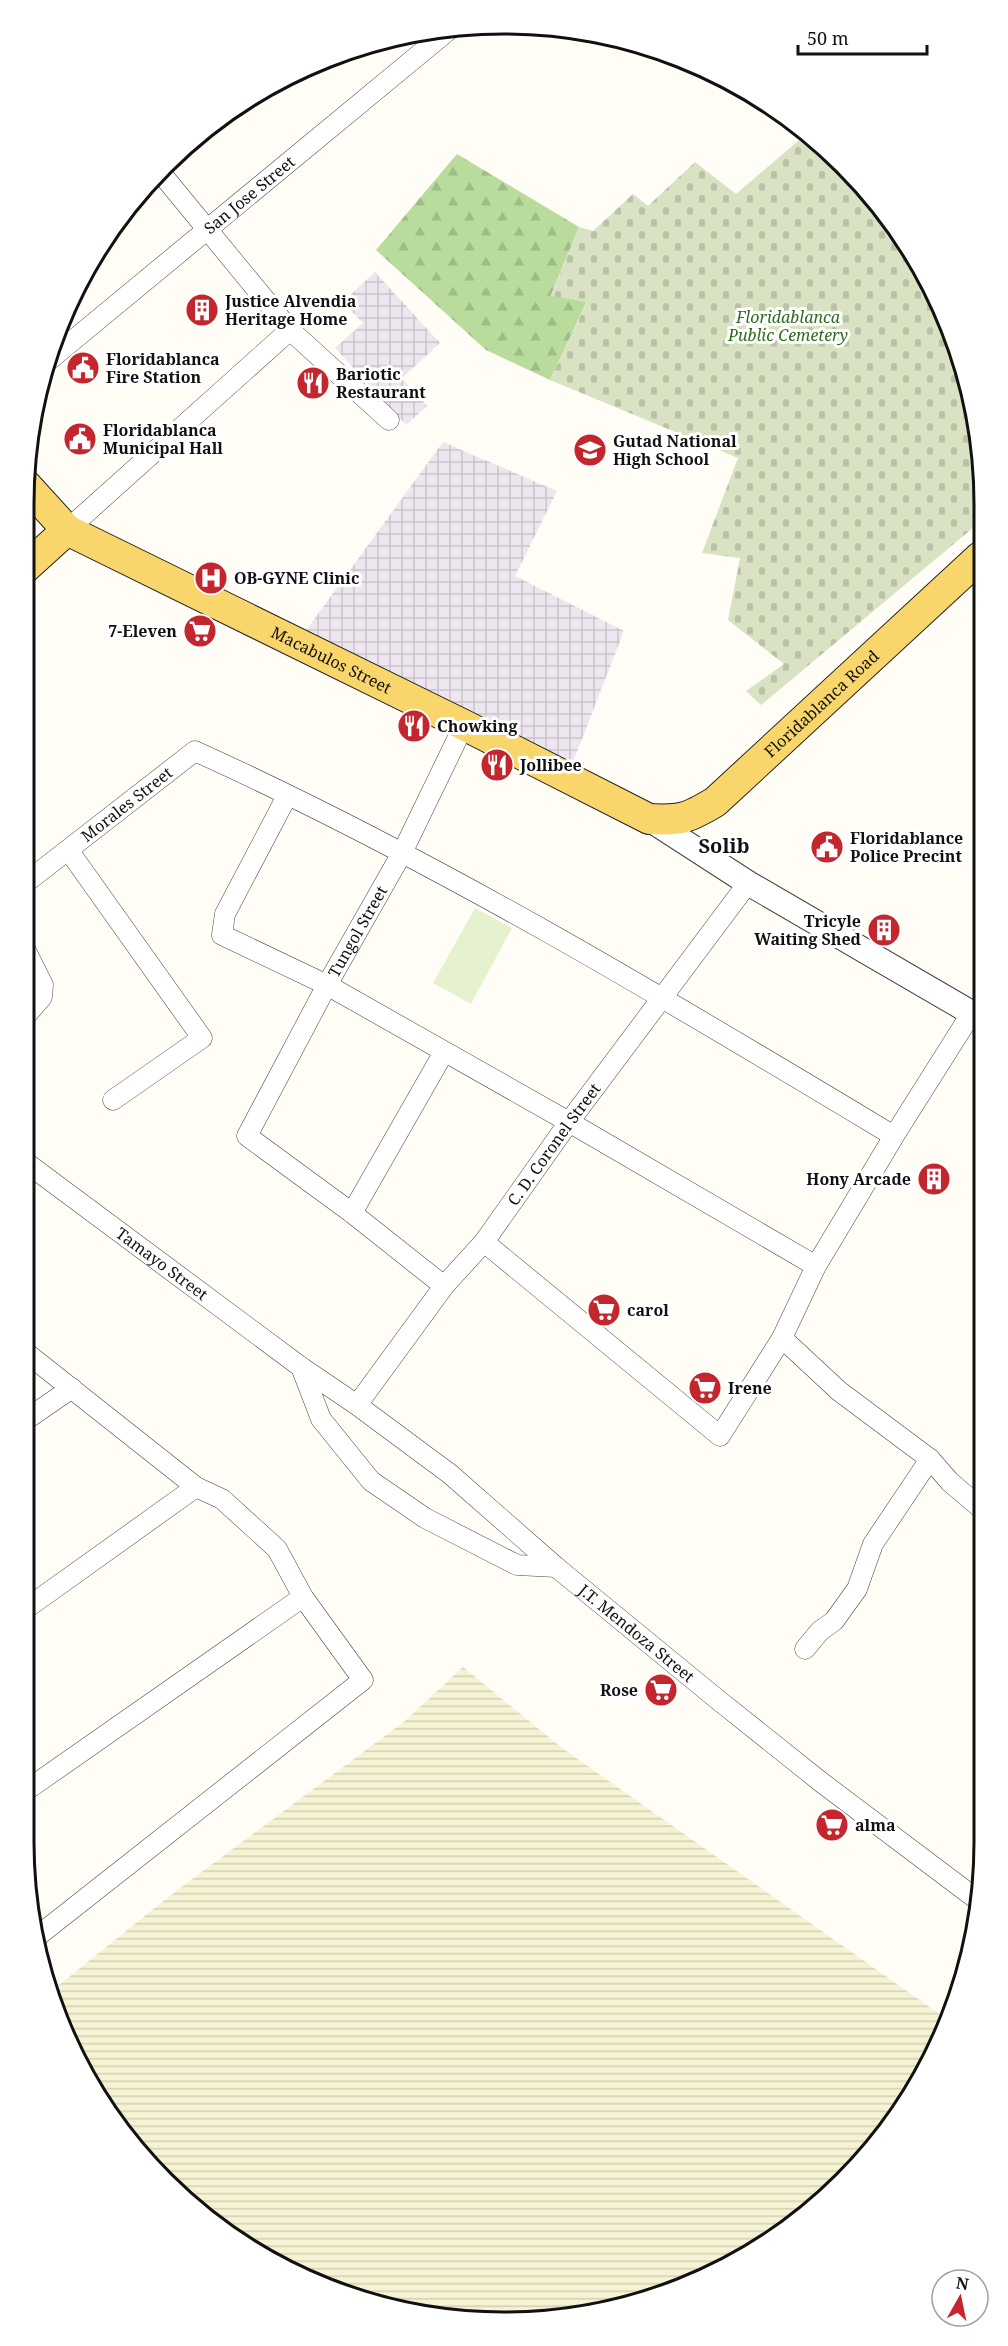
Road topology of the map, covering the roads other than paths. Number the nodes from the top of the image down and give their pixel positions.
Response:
1 (437, 40) edge
2 (165, 179) edge
3 (206, 229) junction
4 (290, 330) junction
5 (60, 351) edge
6 (389, 420) dead end
7 (35, 494) edge
8 (67, 530) junction
9 (34, 560) edge
10 (974, 563) edge
11 (464, 725) junction
12 (287, 796) junction
13 (649, 819) junction
14 (69, 852) junction
15 (402, 853) junction
16 (34, 877) edge
17 (748, 883) junction
18 (34, 967) edge
19 (327, 985) junction
20 (663, 997) junction
21 (34, 1006) edge
22 (974, 1016) edge
23 (974, 1020) edge
24 (444, 1052) junction
25 (112, 1100) dead end
26 (569, 1122) junction
27 (894, 1136) junction
28 (34, 1168) edge
29 (352, 1213) junction
30 (484, 1242) junction
31 (816, 1266) junction
32 (444, 1286) junction
33 (782, 1338) junction
34 (34, 1360) edge
35 (301, 1368) junction
36 (72, 1388) junction
37 (357, 1405) junction
38 (34, 1414) edge
39 (930, 1459) junction
40 (196, 1487) junction
41 (974, 1502) edge
42 (556, 1567) junction
43 (303, 1597) junction
44 (34, 1603) edge
45 (805, 1649) dead end
46 (34, 1785) edge
47 (970, 1894) edge
48 (44, 1931) edge

1 - 3 street, San Jose Street
2 - 3 street
3 - 4 street
3 - 5 street, San Jose Street
4 - 6 street
4 - 8 street
7 - 8 main road, Macabulos Street
8 - 9 main road
8 - 11 main road, Macabulos Street
10 - 13 main road, Floridablanca Road
11 - 13 main road, Macabulos Street
11 - 15 street, Tungol Street
12 - 14 street, Morales Street
12 - 15 street
12 - 19 street
13 - 17 street
14 - 16 street, Morales Street
14 - 25 street
15 - 19 street, Tungol Street
15 - 20 street
17 - 20 street, C. D. Coronel Street
17 - 22 street
18 - 21 street
19 - 24 street
19 - 29 street, Tungol Street
20 - 26 street, C. D. Coronel Street
20 - 27 street
23 - 27 street
24 - 26 street
24 - 29 street
26 - 30 street, C. D. Coronel Street
26 - 31 street
27 - 31 street
28 - 35 street, Tamayo Street
29 - 32 street
30 - 32 street, C. D. Coronel Street
30 - 33 street
31 - 33 street
32 - 37 street, C. D. Coronel Street
33 - 39 street
34 - 36 street
35 - 37 street, J.T. Mendoza Street
35 - 42 street
36 - 38 street
36 - 40 street
37 - 42 street, J.T. Mendoza Street
39 - 41 street
39 - 45 street
40 - 43 street
40 - 44 street
42 - 47 street, J.T. Mendoza Street
43 - 46 street
43 - 48 street

